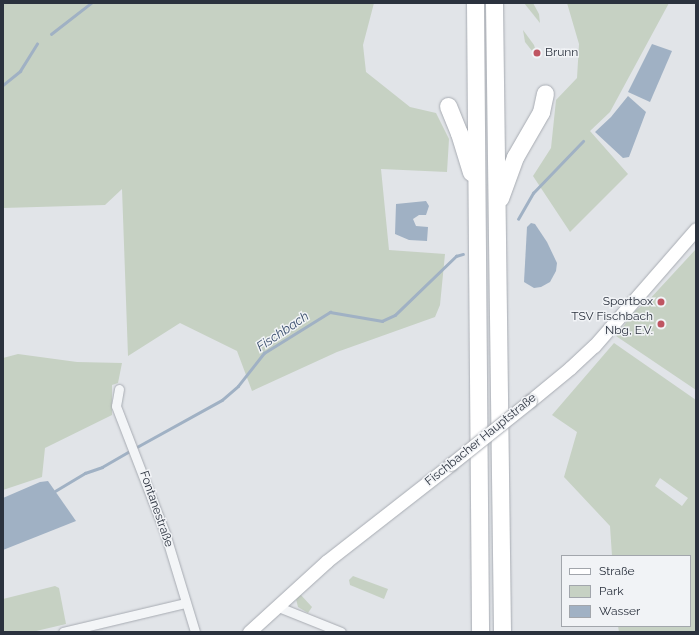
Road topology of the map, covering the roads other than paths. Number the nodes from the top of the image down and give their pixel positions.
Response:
1 (475, 3) edge
2 (494, 3) edge
3 (544, 93) dead end
4 (448, 106) dead end
5 (476, 194) junction
6 (495, 217) junction
7 (696, 229) edge
8 (118, 389) dead end
9 (185, 603) junction
10 (276, 606) junction
11 (64, 632) edge
12 (195, 632) edge
13 (249, 632) edge
14 (341, 632) edge
15 (480, 632) edge
16 (502, 632) edge

1 - 5 highway
2 - 6 highway
3 - 6 highway
4 - 5 highway
5 - 15 highway
6 - 16 highway
7 - 10 main road, Fischbacher Hauptstraße, bridge
8 - 9 street, Fontanestraße
9 - 11 street
9 - 12 street, Fontanestraße
10 - 13 main road, Fischbacher Hauptstraße
10 - 14 street

